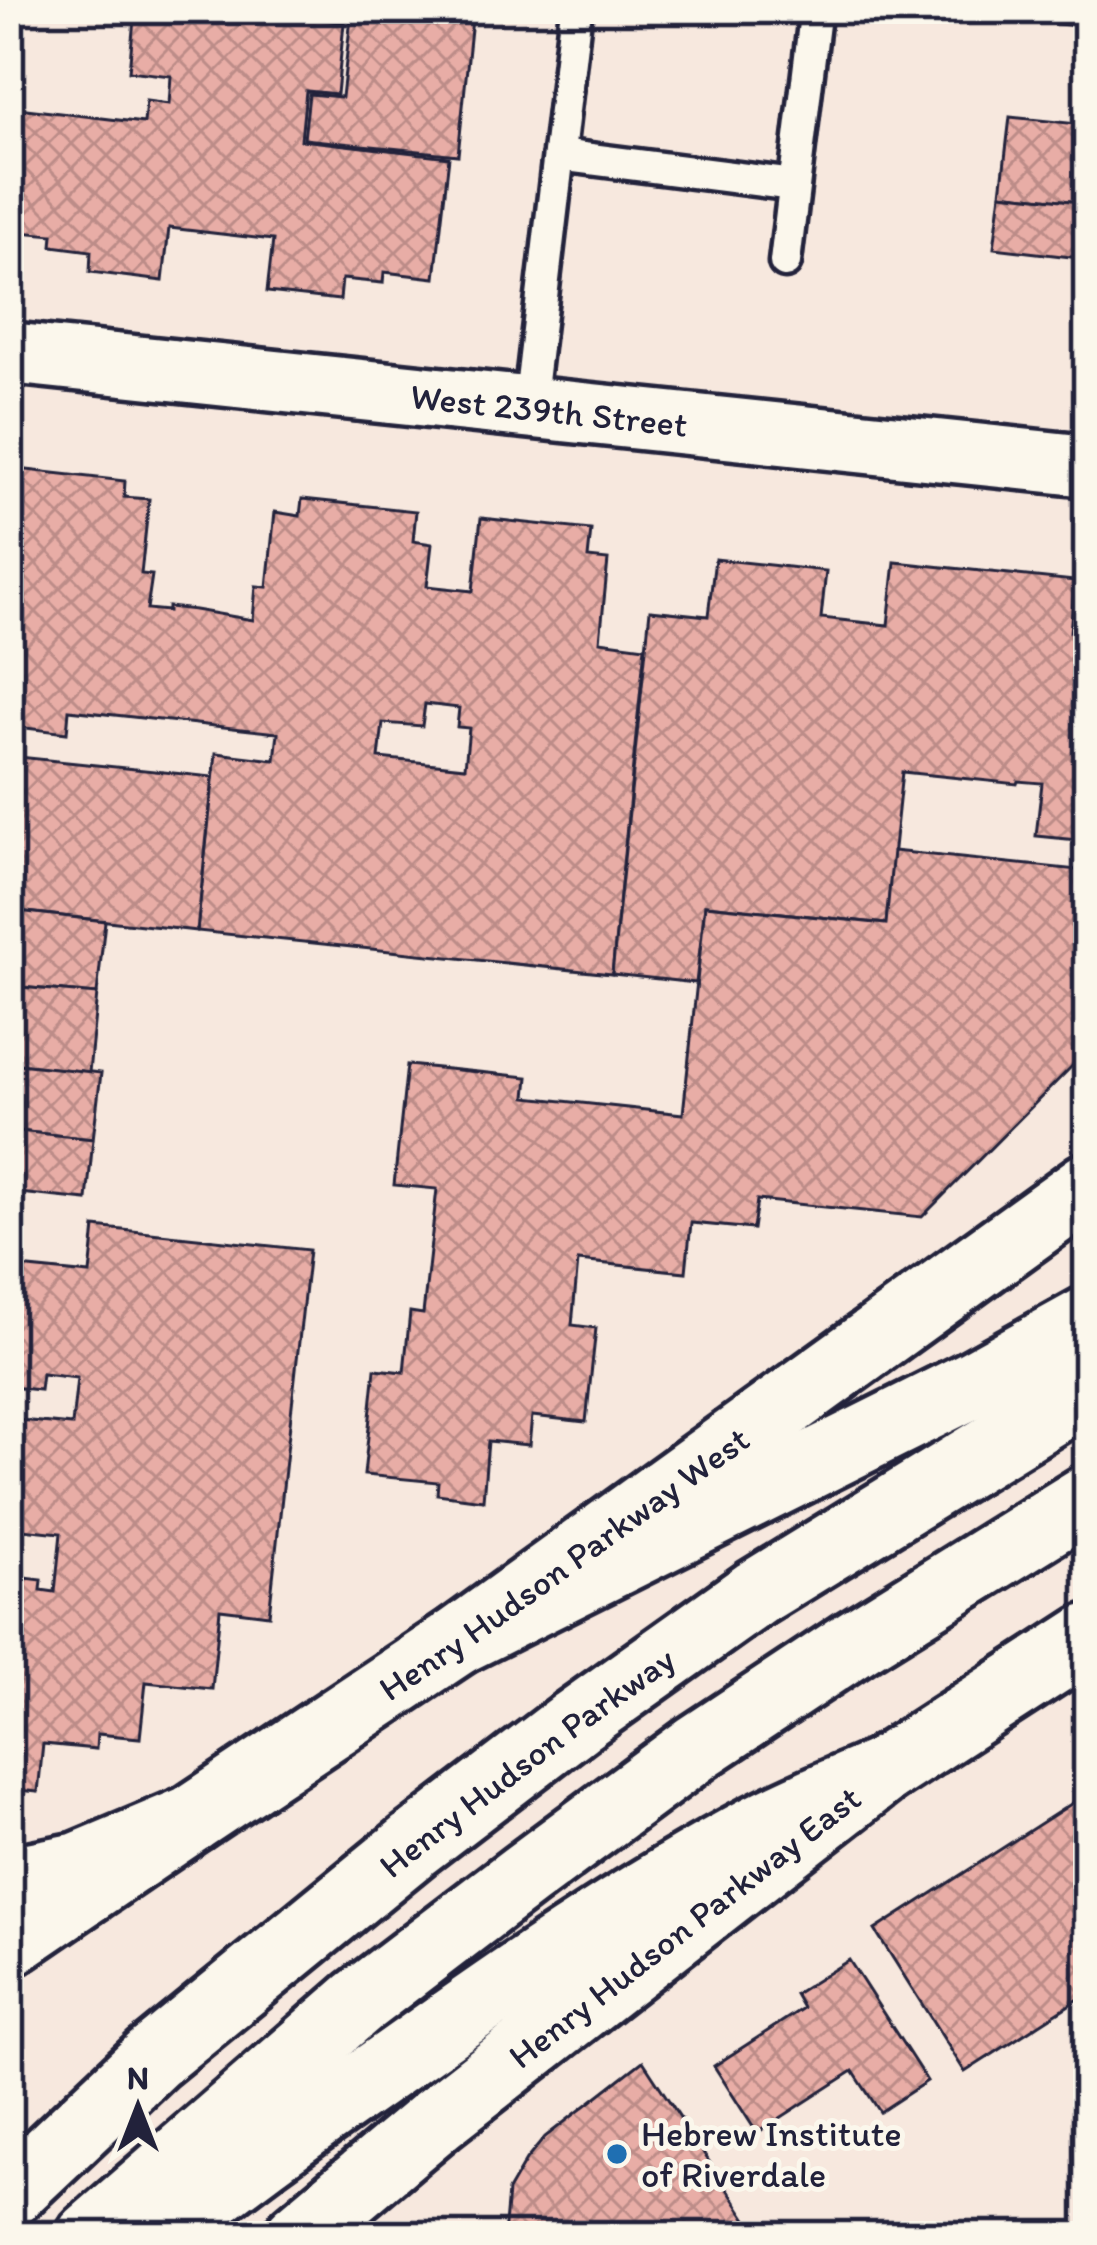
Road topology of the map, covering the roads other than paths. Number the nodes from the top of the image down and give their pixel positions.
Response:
1 (576, 9) edge
2 (815, 15) dead end
3 (559, 154) junction
4 (794, 185) junction
5 (785, 262) dead end
6 (9, 353) edge
7 (529, 407) junction
8 (1088, 466) edge
9 (1088, 1186) edge
10 (1088, 1320) edge
11 (1088, 1389) edge
12 (1088, 1498) edge
13 (1088, 1638) edge
14 (458, 1641) junction
15 (883, 1771) junction
16 (190, 1819) junction
17 (9, 1880) edge
18 (9, 1943) edge
19 (9, 2194) edge
20 (328, 2226) edge
21 (90, 2236) edge
22 (161, 2236) edge

1 - 3 lane
2 - 4 lane
3 - 4 lane
3 - 7 lane
4 - 5 lane
6 - 7 street, West 239th Street
7 - 8 street, West 239th Street
9 - 14 main road, Henry Hudson Parkway West
10 - 14 main road
11 - 19 main road, Henry Hudson Parkway
12 - 21 main road
13 - 15 main road, Henry Hudson Parkway East
14 - 16 main road, Henry Hudson Parkway West
15 - 20 main road, Henry Hudson Parkway East
15 - 22 main road
16 - 17 main road, Henry Hudson Parkway West
16 - 18 main road

